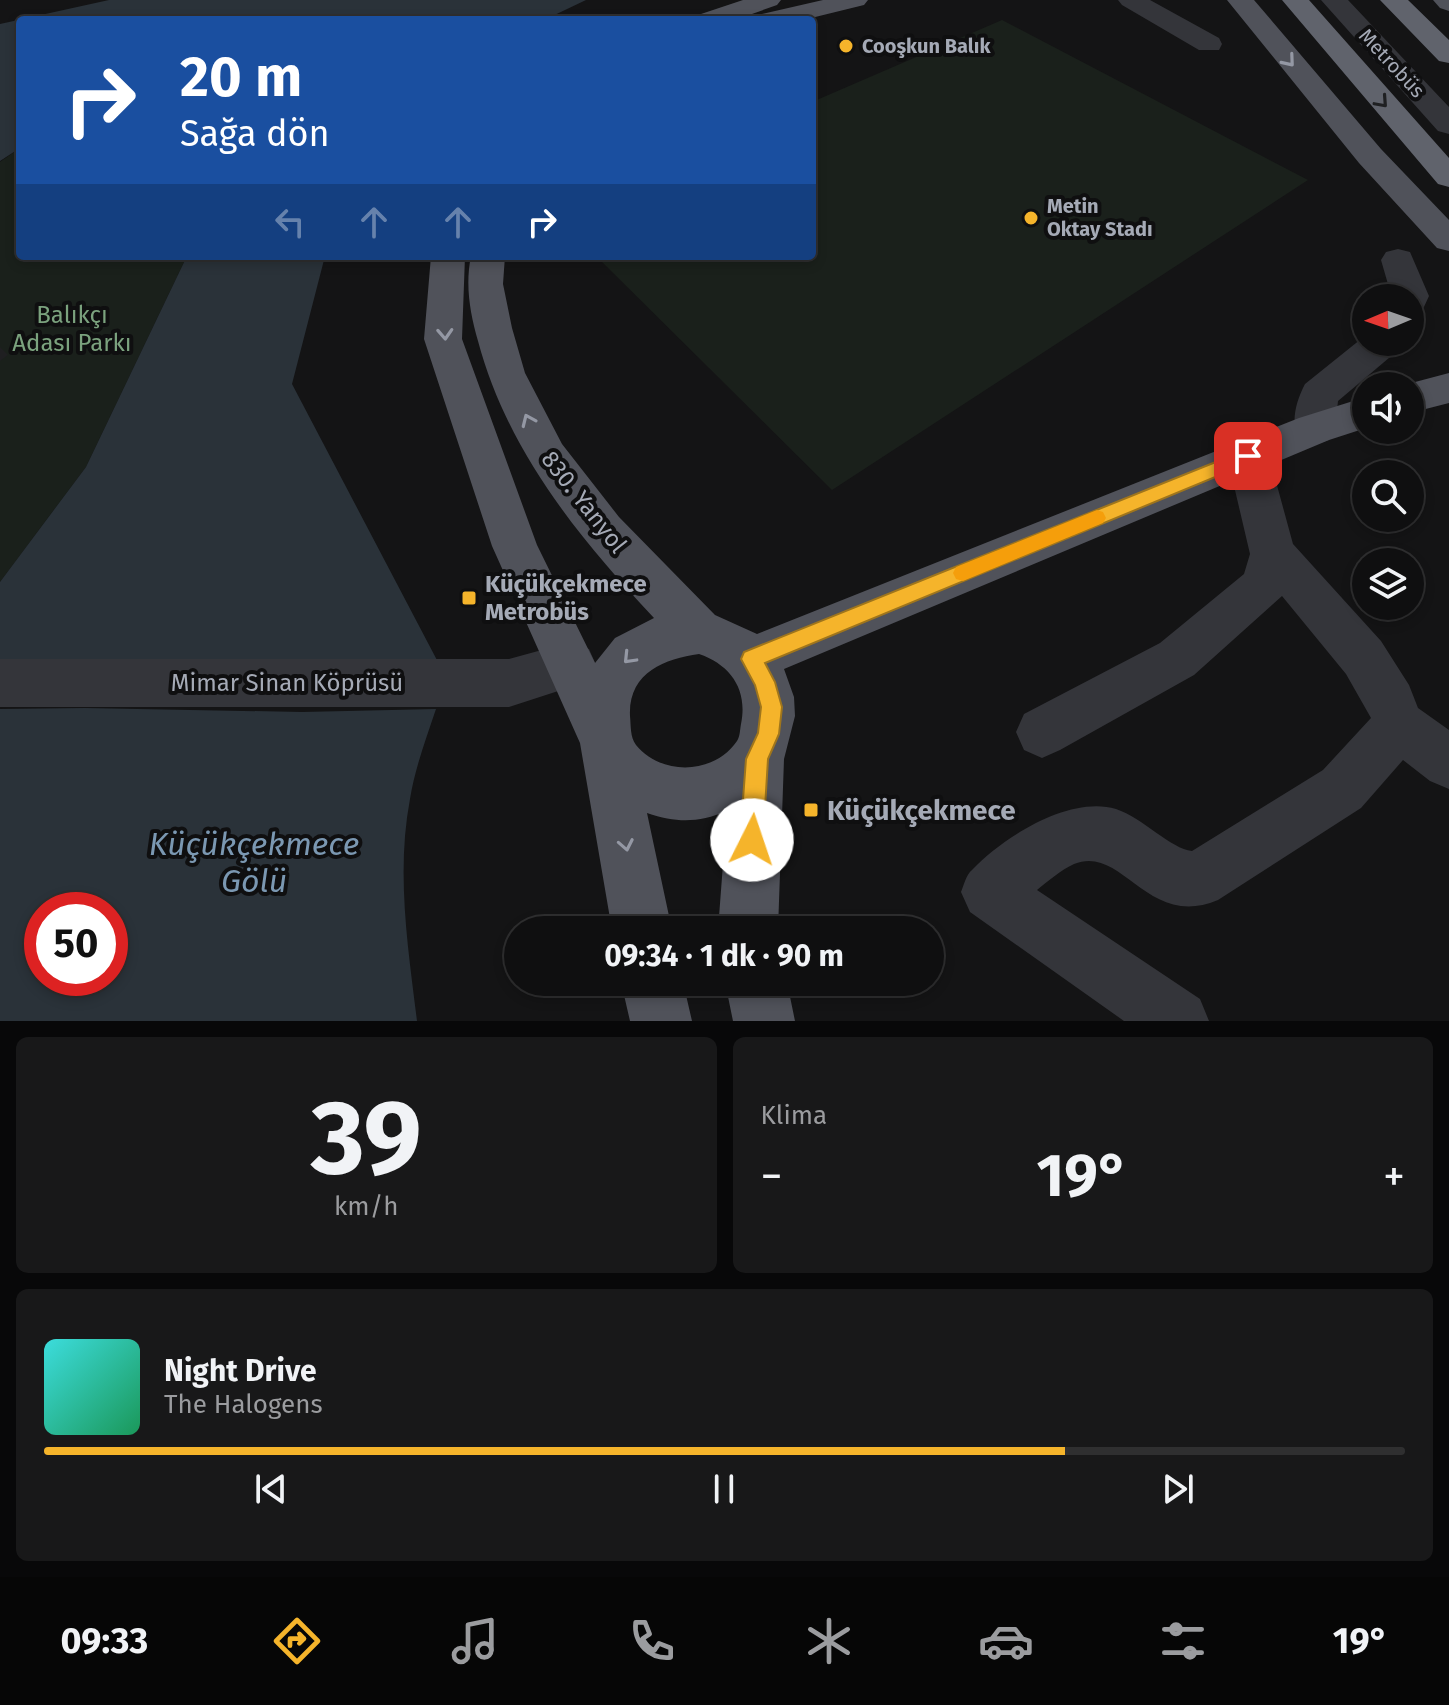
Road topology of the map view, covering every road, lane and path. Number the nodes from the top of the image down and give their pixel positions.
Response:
1 (768, 0) edge
2 (782, 0) edge
3 (855, 0) edge
4 (1131, 0) edge
5 (1240, 0) edge
6 (1295, 0) edge
7 (1334, 0) edge
8 (1353, 0) edge
9 (1393, 0) edge
10 (742, 8) junction
11 (721, 16) edge
12 (788, 16) edge
13 (1209, 44) dead end
14 (1449, 55) edge
15 (1449, 93) edge
16 (1449, 125) edge
17 (1449, 177) edge
18 (1449, 240) edge
19 (448, 260) edge
20 (487, 260) edge
21 (1398, 260) dead end
22 (1407, 284) edge
23 (1366, 356) edge
24 (1449, 388) edge
25 (1424, 394) edge
26 (1352, 417) edge
27 (1314, 429) junction
28 (1248, 456) junction
29 (1273, 554) junction
30 (699, 632) junction
31 (751, 659) junction
32 (571, 665) junction
33 (0, 683) edge
34 (1399, 725) junction
35 (1042, 732) dead end
36 (606, 741) junction
37 (757, 759) junction
38 (1449, 762) edge
39 (639, 916) edge
40 (749, 916) edge
41 (655, 996) edge
42 (759, 996) edge
43 (661, 1021) edge
44 (764, 1021) edge
45 (1178, 1021) edge

1 - 10 main road
2 - 10 main road
3 - 12 main road
4 - 13 street
5 -> 18 main road
6 -> 17 highway
7 - 16 street, Metrobüs
8 - 15 street, Metrobüs
9 - 14 highway
10 - 11 main road
19 -> 32 main road
30 -> 20 main road, 830. Yanyol
21 - 22 street
23 - 27 street
24 - 25 main road
26 - 27 main road
27 - 28 main road
28 - 29 street
28 - 31 main road
29 - 34 street
29 - 35 street
30 - 31 main road, 830. Yanyol
30 -> 36 main road
31 - 37 main road
32 - 33 street, Mimar Sinan Köprüsü
32 - 36 main road
34 - 38 street
34 - 45 street
36 - 37 main road
36 -> 39 main road
37 - 40 main road
41 - 43 main road
42 - 44 main road

